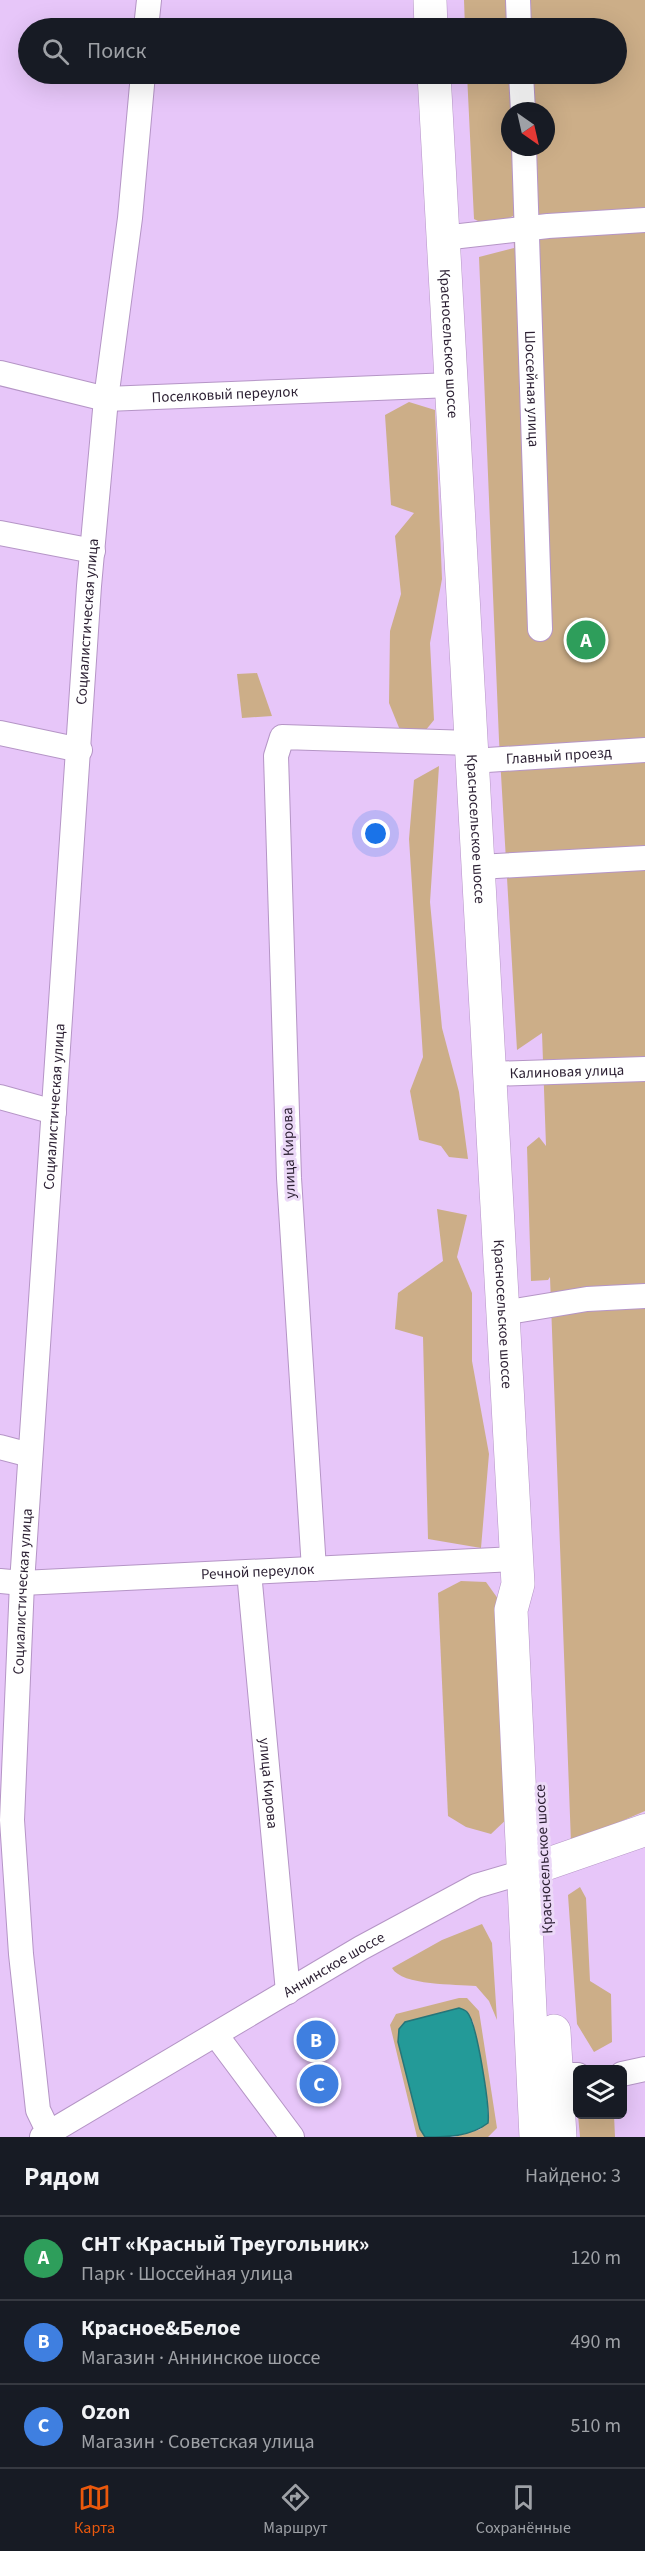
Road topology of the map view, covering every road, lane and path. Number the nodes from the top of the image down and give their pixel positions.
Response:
1 (149, 0) edge
2 (430, 0) edge
3 (518, 0) edge
4 (147, 18) edge
5 (431, 18) edge
6 (519, 18) edge
7 (141, 84) edge
8 (435, 84) edge
9 (522, 84) edge
10 (523, 102) edge
11 (524, 156) edge
12 (645, 220) edge
13 (528, 228) junction
14 (443, 238) junction
15 (0, 373) edge
16 (451, 385) junction
17 (106, 399) junction
18 (0, 532) edge
19 (93, 551) junction
20 (540, 628) dead end
21 (0, 733) edge
22 (282, 737) joint
23 (80, 750) junction
24 (645, 750) edge
25 (471, 752) junction
26 (645, 858) edge
27 (478, 867) junction
28 (645, 1069) edge
29 (489, 1074) junction
30 (0, 1096) edge
31 (54, 1112) junction
32 (645, 1296) edge
33 (503, 1313) junction
34 (0, 1447) edge
35 (30, 1455) junction
36 (314, 1569) junction
37 (249, 1572) junction
38 (517, 1572) junction
39 (11, 1582) edge
40 (6, 1820) edge
41 (645, 1830) edge
42 (534, 1869) junction
43 (288, 1992) junction
44 (216, 2035) junction
45 (645, 2069) edge
46 (627, 2073) edge
47 (567, 2075) edge
48 (47, 2136) edge
49 (292, 2137) edge
50 (536, 2137) edge
51 (560, 2137) edge

1 - 4 street
2 - 5 highway
3 - 6 street
7 - 17 street, Социалистическая улица
8 - 14 highway, Красносельское шоссе
9 - 10 street
11 - 13 street, Шоссейная улица
12 - 13 street
13 - 14 street
13 - 20 street, Шоссейная улица
14 - 16 highway, Красносельское шоссе
15 - 17 street, Поселковый переулок
16 - 17 street, Поселковый переулок
16 - 25 highway, Красносельское шоссе
17 - 19 street, Социалистическая улица
18 - 19 street
19 - 23 street, Социалистическая улица
21 - 23 street
22 - 25 street, Главный проезд
22 - 36 street, улица Кирова
23 - 31 street, Социалистическая улица
24 - 25 street, Главный проезд
25 - 27 highway, Красносельское шоссе
26 - 27 street
27 - 29 highway, Красносельское шоссе
28 - 29 street, Калиновая улица
29 - 33 highway, Красносельское шоссе
30 - 31 street
31 - 35 street, Социалистическая улица
32 - 33 street
33 - 38 highway, Красносельское шоссе
34 - 35 street
35 - 39 street, Социалистическая улица
36 - 37 street, Речной переулок
36 - 38 street, Речной переулок
37 - 39 street, Речной переулок
37 - 43 street, улица Кирова
38 - 42 highway, Красносельское шоссе
39 - 40 street, Социалистическая улица
40 - 48 street, Социалистическая улица
41 - 42 main road, Аннинское шоссе
42 - 43 street, Аннинское шоссе
42 - 47 highway, Красносельское шоссе
42 - 50 highway, Красносельское шоссе
43 - 44 street, Аннинское шоссе
44 - 48 street, Аннинское шоссе
44 - 49 street
45 - 46 street
47 - 51 highway, Красносельское шоссе

